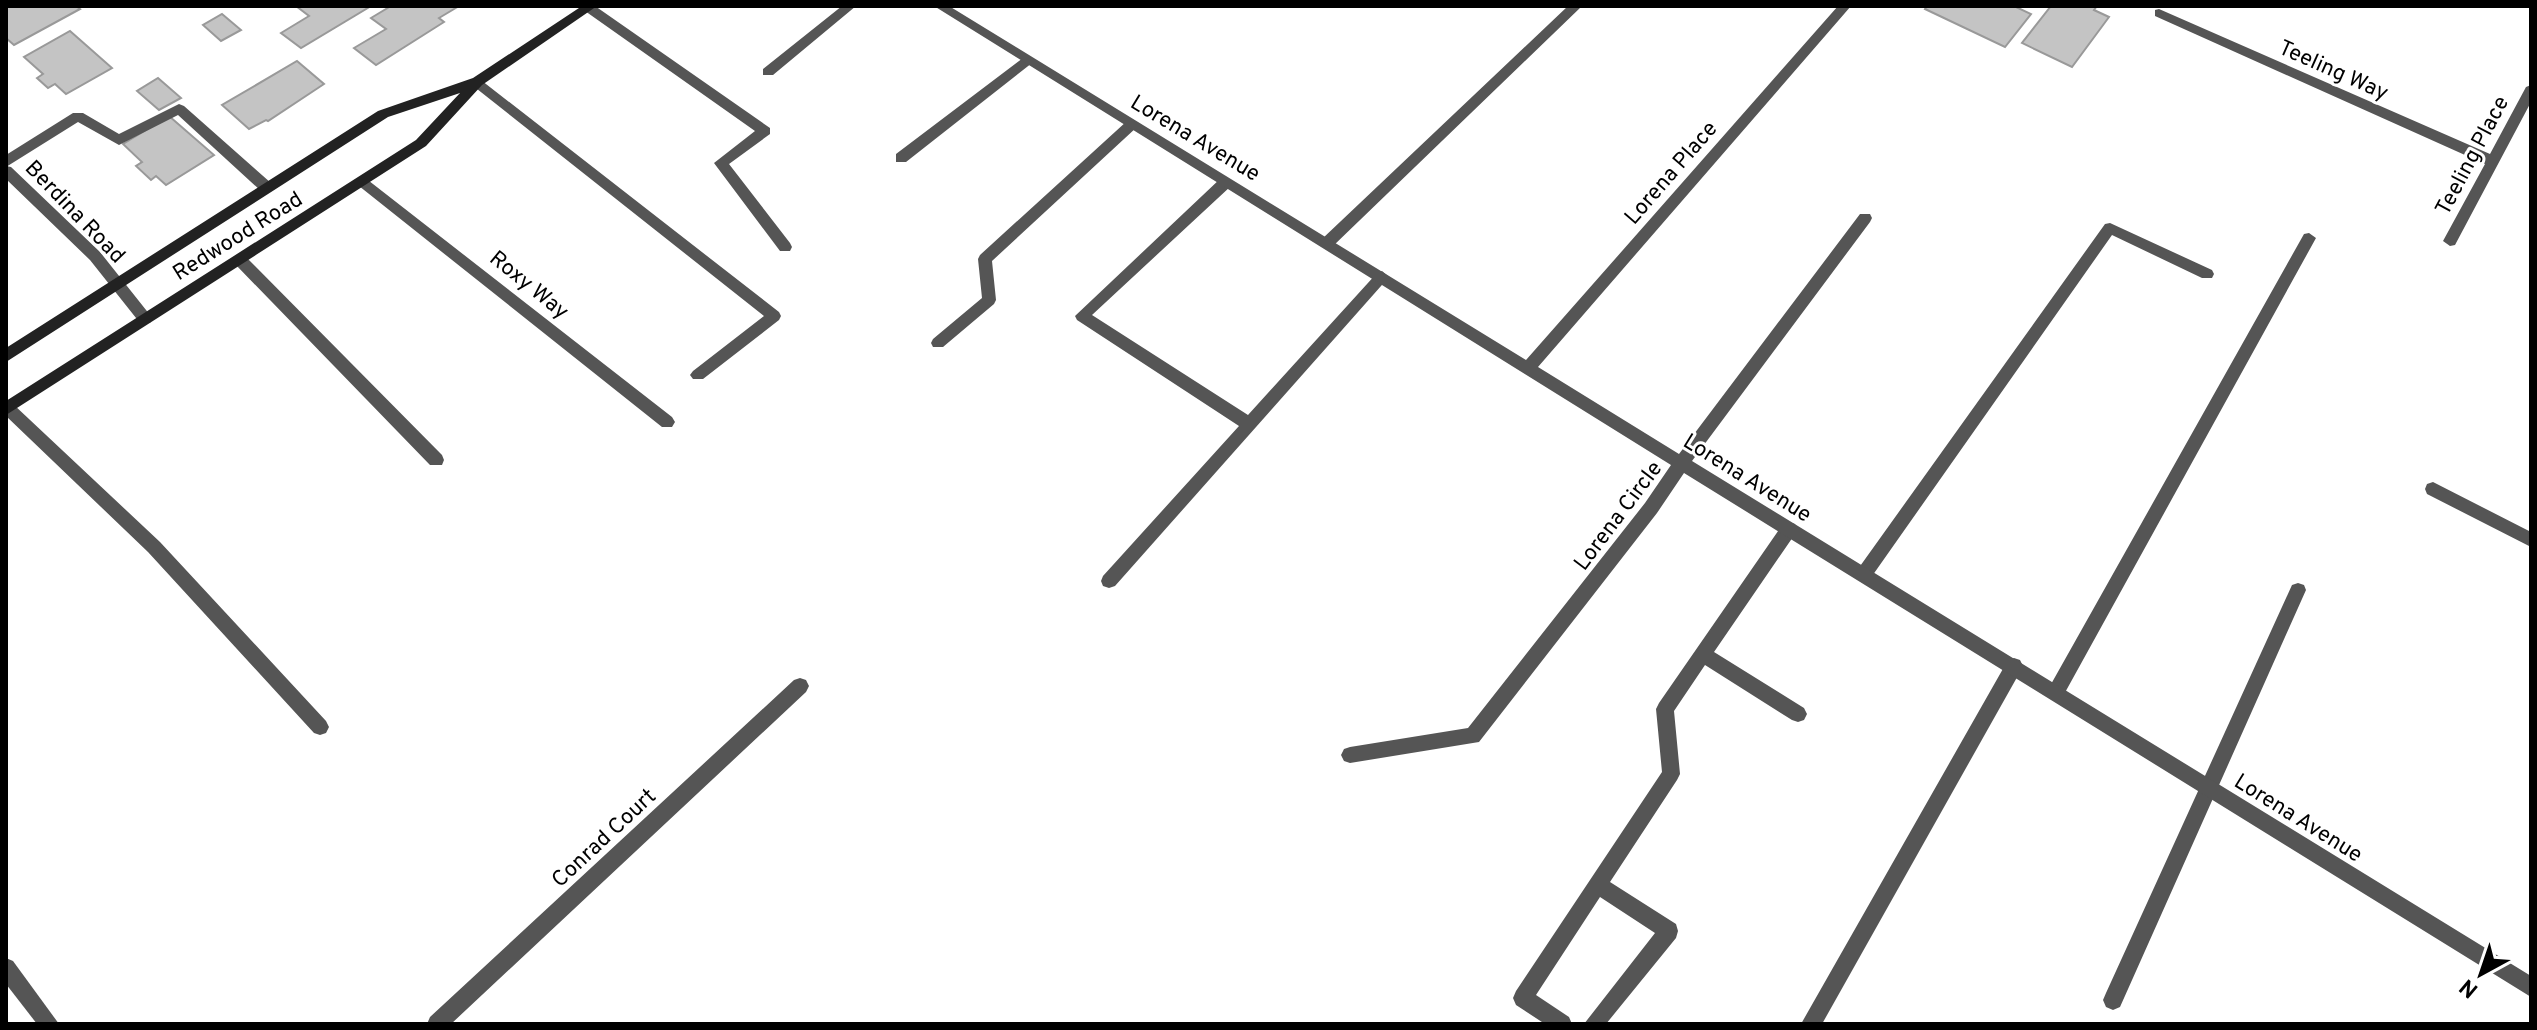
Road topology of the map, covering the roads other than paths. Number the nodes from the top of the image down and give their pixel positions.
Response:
1 (850, 6) edge
2 (940, 6) edge
3 (1845, 6) edge
4 (589, 7) edge
5 (1575, 7) edge
6 (2159, 13) dead end
7 (1027, 60) junction
8 (768, 72) dead end
9 (477, 82) junction
10 (2531, 90) edge
11 (1132, 124) junction
12 (901, 158) dead end
13 (6, 162) edge
14 (2494, 162) junction
15 (6, 171) edge
16 (364, 182) junction
17 (1226, 182) junction
18 (266, 187) junction
19 (1865, 218) dead end
20 (2309, 238) dead end
21 (2450, 241) dead end
22 (1327, 243) junction
23 (785, 247) dead end
24 (240, 260) junction
25 (2207, 274) dead end
26 (1382, 277) junction
27 (116, 284) junction
28 (145, 319) junction
29 (938, 343) dead end
30 (6, 356) edge
31 (1529, 367) junction
32 (698, 375) dead end
33 (7, 408) edge
34 (667, 422) dead end
35 (1249, 424) junction
36 (436, 460) dead end
37 (1684, 463) junction
38 (2433, 489) dead end
39 (1789, 529) junction
40 (2531, 540) edge
41 (1864, 574) junction
42 (1109, 581) dead end
43 (2298, 590) dead end
44 (1702, 654) junction
45 (2014, 666) junction
46 (800, 686) dead end
47 (2056, 692) junction
48 (1798, 714) dead end
49 (320, 727) dead end
50 (1350, 755) dead end
51 (2209, 787) junction
52 (1598, 885) junction
53 (6, 968) edge
54 (2531, 987) edge
55 (2113, 1000) dead end
56 (49, 1024) edge
57 (437, 1024) edge
58 (1562, 1024) edge
59 (1594, 1024) edge
60 (1811, 1024) edge

1 - 8 street
2 - 7 street, Lorena Avenue
3 - 31 street, Lorena Place
4 - 9 main road, Redwood Road
4 - 23 street
5 - 22 street
6 - 14 street, Teeling Way
7 - 11 street, Lorena Avenue
7 - 12 street
9 - 16 main road, Redwood Road
9 - 18 main road, Redwood Road
9 - 32 street
10 - 14 street, Teeling Place
11 - 17 street, Lorena Avenue
11 - 29 street
13 - 18 street
14 - 21 street, Teeling Place
15 - 27 street, Berdina Road
16 - 24 main road, Redwood Road
16 - 34 street, Roxy Way
17 - 22 street, Lorena Avenue
17 - 35 street
18 - 27 main road, Redwood Road
19 - 37 street, Lorena Circle
20 - 47 street
22 - 26 street, Lorena Avenue
24 - 28 main road, Redwood Road
24 - 36 street
25 - 41 street
26 - 31 street, Lorena Avenue
26 - 35 street
27 - 28 street, Berdina Road
27 - 30 main road, Redwood Road
28 - 33 main road, Redwood Road
31 - 37 street, Lorena Avenue
33 - 49 street
35 - 42 street
37 - 39 street, Lorena Avenue
37 - 50 street, Lorena Circle
38 - 40 street
39 - 41 street, Lorena Avenue
39 - 44 street
41 - 45 street, Lorena Avenue
43 - 51 street
44 - 48 street
44 - 52 street
45 - 47 street, Lorena Avenue
45 - 60 street
46 - 57 street, Conrad Court
47 - 51 street, Lorena Avenue
51 - 54 street, Lorena Avenue
51 - 55 street
52 - 58 street
52 - 59 street
53 - 56 street

